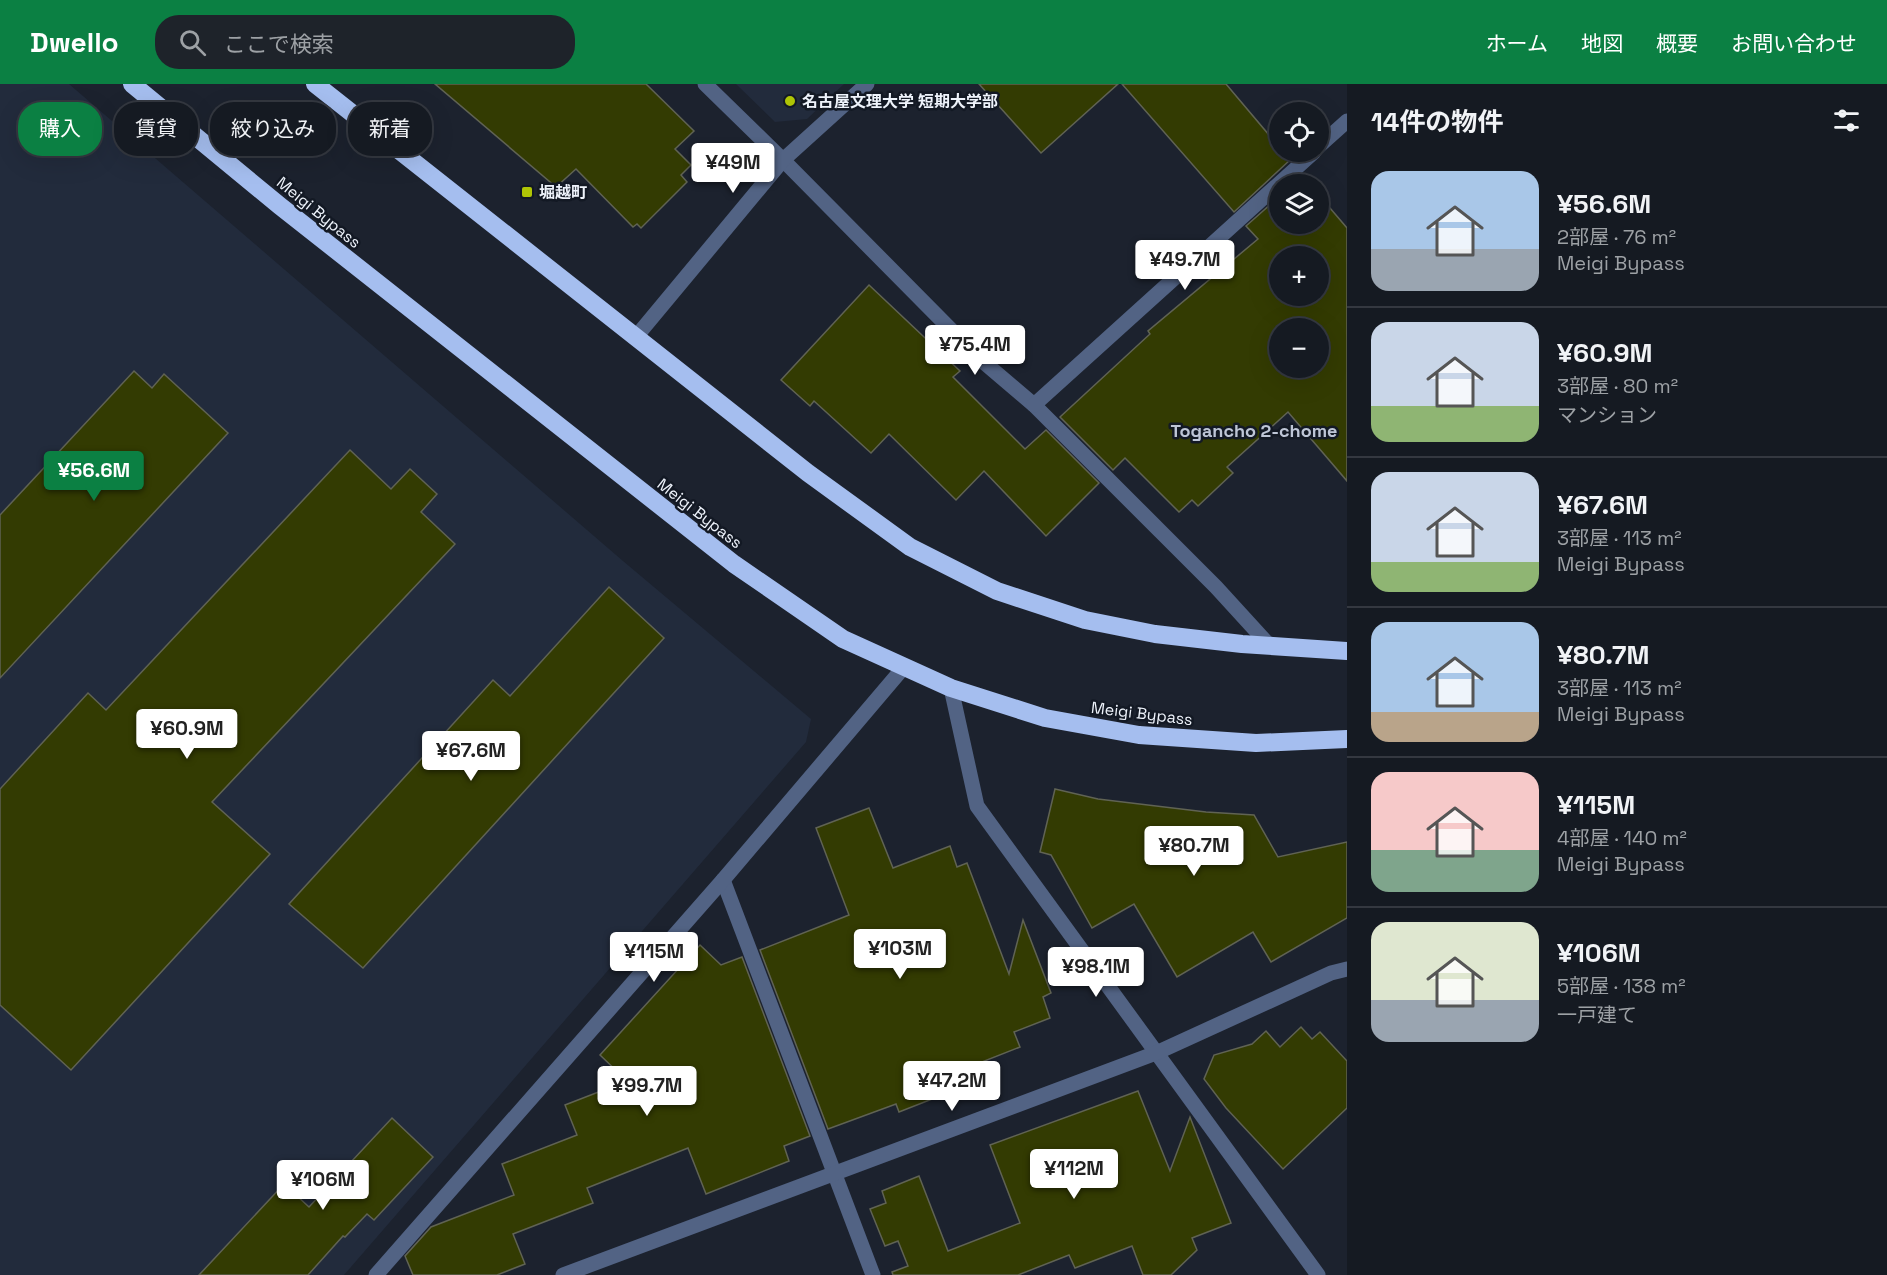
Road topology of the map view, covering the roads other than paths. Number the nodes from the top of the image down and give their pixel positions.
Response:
1 (132, 84) edge
2 (315, 84) edge
3 (705, 84) edge
4 (867, 84) edge
5 (1347, 121) edge
6 (1329, 137) edge
7 (783, 160) junction
8 (1303, 162) edge
9 (636, 338) junction
10 (1034, 405) junction
11 (1269, 645) junction
12 (1347, 651) edge
13 (904, 667) junction
14 (951, 688) junction
15 (1347, 739) edge
16 (723, 880) junction
17 (1347, 969) edge
18 (1156, 1053) junction
19 (834, 1174) junction
20 (376, 1275) edge
21 (563, 1275) edge
22 (873, 1275) edge
23 (1318, 1275) edge

1 - 13 highway, Meigi Bypass
2 - 9 highway
3 - 7 street
4 - 7 street
5 - 6 street
7 - 9 street
7 - 10 street
8 - 10 street
9 - 11 highway
10 - 11 street
11 - 12 highway
13 - 14 highway, Meigi Bypass
13 - 16 street
14 - 15 highway, Meigi Bypass
14 - 18 street
16 - 19 street
16 - 20 street
17 - 18 street
18 - 19 street
18 - 23 street
19 - 21 street
19 - 22 street

